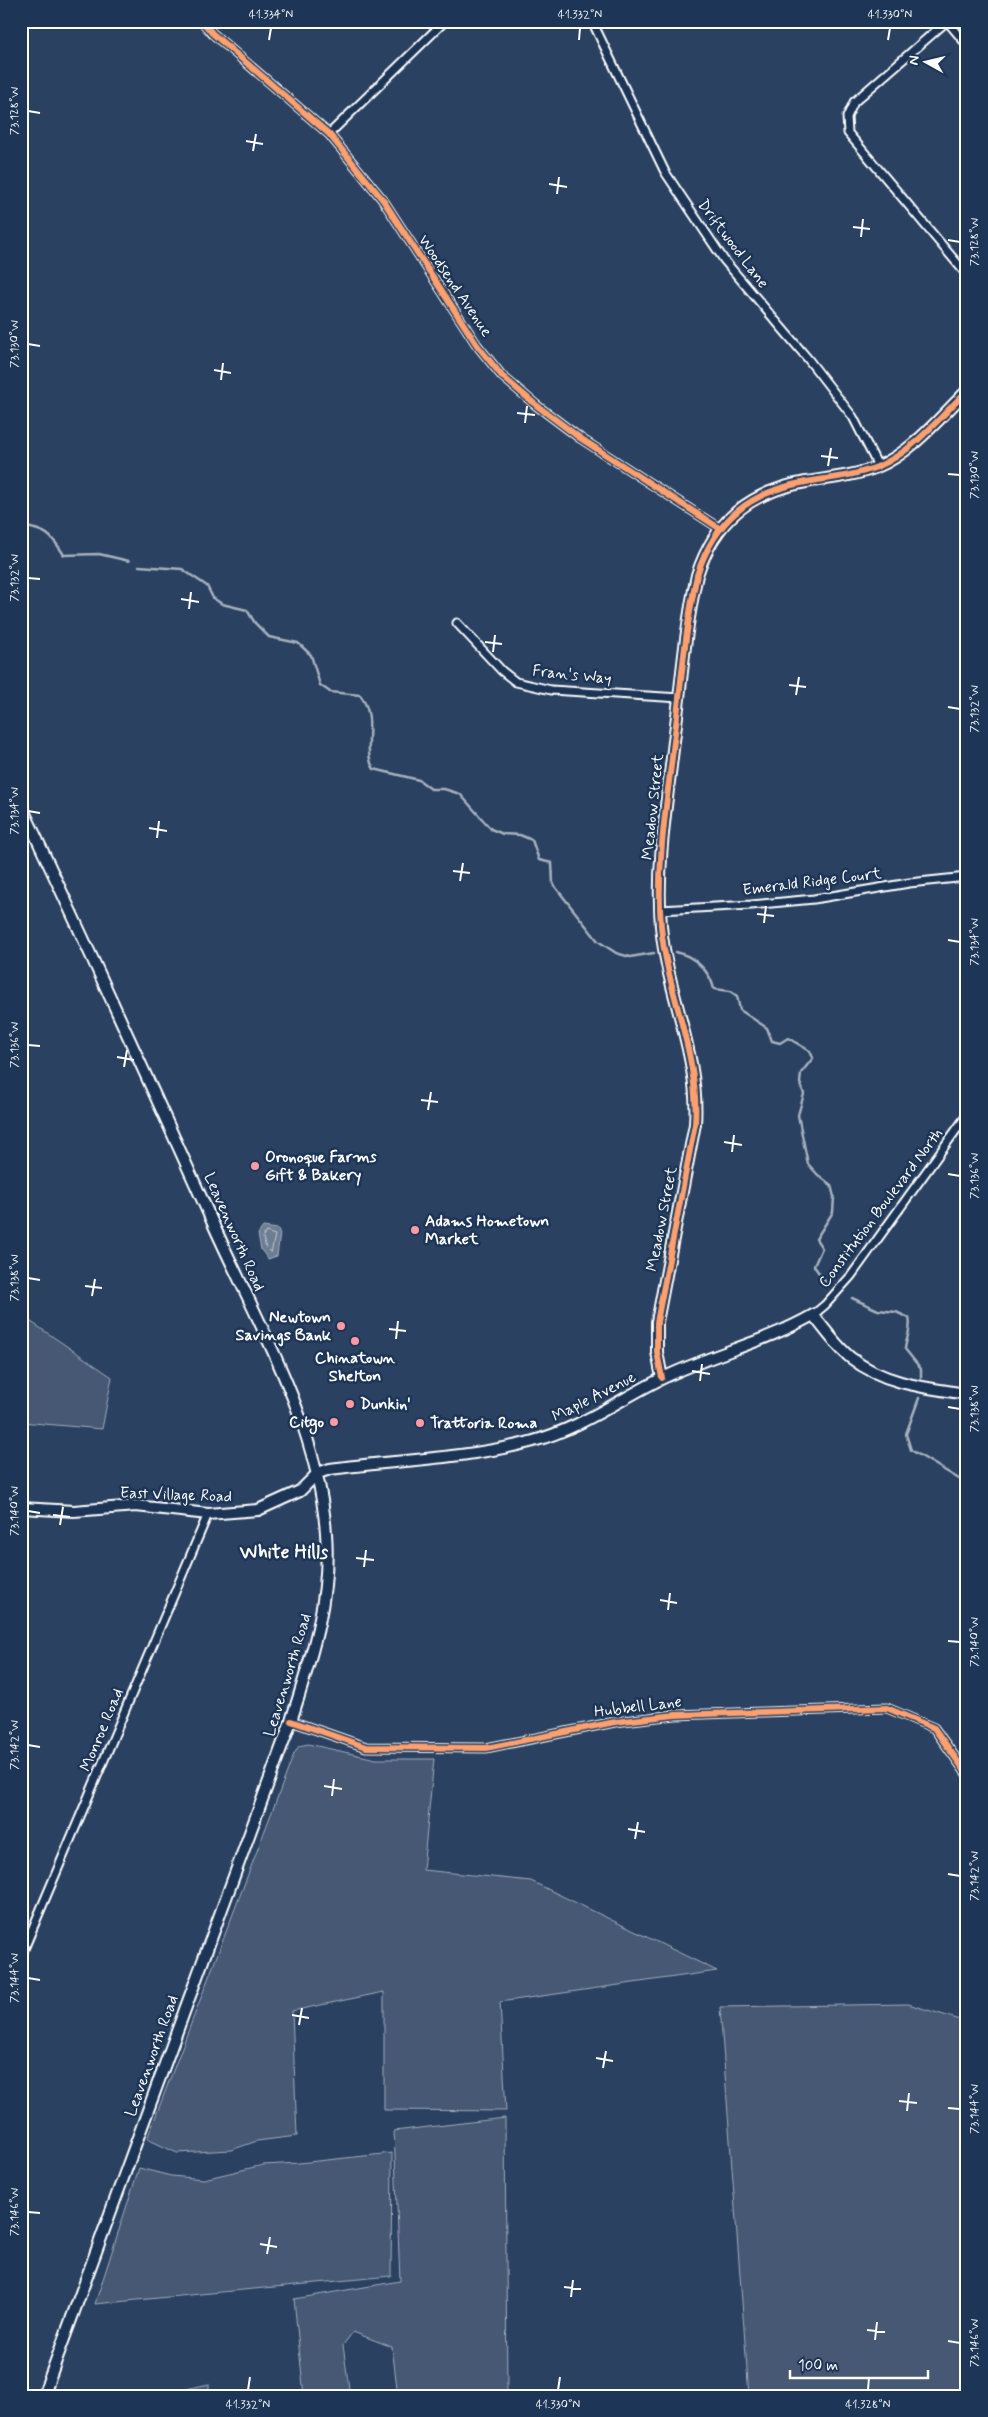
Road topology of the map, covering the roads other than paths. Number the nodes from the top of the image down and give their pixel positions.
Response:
1 (202, 21) edge
2 (445, 21) edge
3 (592, 21) edge
4 (947, 21) edge
5 (967, 45) edge
6 (329, 134) junction
7 (967, 275) edge
8 (967, 391) edge
9 (878, 466) junction
10 (720, 528) junction
11 (457, 623) dead end
12 (680, 698) junction
13 (21, 805) edge
14 (967, 878) edge
15 (660, 910) junction
16 (967, 1115) edge
17 (813, 1315) junction
18 (662, 1378) junction
19 (967, 1394) edge
20 (318, 1473) junction
21 (21, 1508) edge
22 (208, 1514) junction
23 (291, 1721) junction
24 (967, 1774) edge
25 (21, 1956) edge
26 (43, 2396) edge

1 - 6 street, Woodsend Avenue
2 - 6 street
3 - 9 street, Driftwood Lane
4 - 5 street
4 - 7 street
6 - 10 street, Woodsend Avenue
8 - 9 main road, Meadow Street
9 - 10 main road, Meadow Street
10 - 12 main road, Meadow Street
11 - 12 street, Fran's Way
12 - 15 main road, Meadow Street
13 - 20 main road, Leavenworth Road
14 - 15 street, Emerald Ridge Court
15 - 18 main road, Meadow Street
16 - 17 street, Constitution Boulevard North
17 - 18 main road, Maple Avenue
17 - 19 main road
18 - 20 main road, Maple Avenue
20 - 22 main road, East Village Road
20 - 23 main road, Leavenworth Road
21 - 22 main road, East Village Road
22 - 25 street, Monroe Road
23 - 24 street, Hubbell Lane
23 - 26 main road, Leavenworth Road

